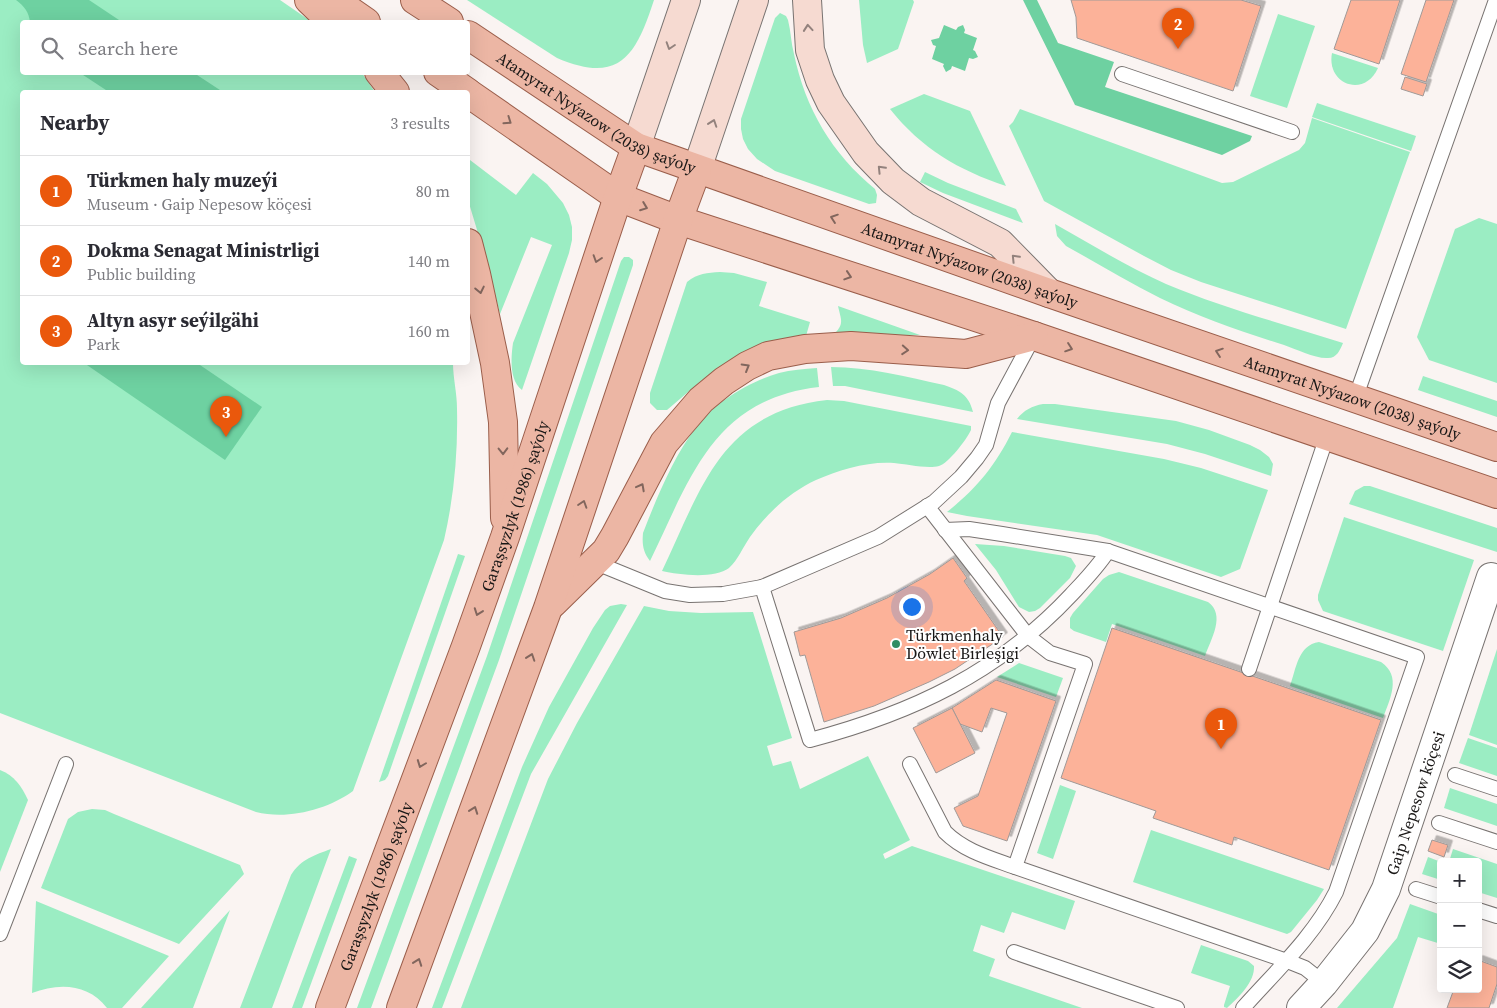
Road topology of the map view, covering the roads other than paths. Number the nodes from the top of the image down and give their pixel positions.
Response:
1 (308, 0) edge
2 (334, 0) edge
3 (415, 0) edge
4 (686, 0) edge
5 (754, 0) edge
6 (808, 0) edge
7 (1496, 0) edge
8 (330, 20) edge
9 (363, 20) edge
10 (446, 20) edge
11 (470, 36) edge
12 (1122, 74) dead end
13 (381, 75) edge
14 (442, 75) edge
15 (393, 90) edge
16 (463, 90) edge
17 (470, 95) edge
18 (1292, 132) dead end
19 (636, 147) junction
20 (697, 169) junction
21 (618, 197) junction
22 (678, 220) junction
23 (470, 251) edge
24 (1049, 293) junction
25 (1034, 336) junction
26 (1355, 400) junction
27 (1328, 436) junction
28 (1497, 447) edge
29 (1497, 494) edge
30 (927, 506) junction
31 (945, 530) junction
32 (505, 537) junction
33 (1108, 551) junction
34 (594, 562) junction
35 (1490, 577) dead end
36 (762, 587) junction
37 (1270, 607) junction
38 (548, 608) junction
39 (1028, 636) junction
40 (1248, 669) dead end
41 (66, 764) dead end
42 (910, 764) dead end
43 (1455, 775) dead end
44 (1497, 789) edge
45 (1439, 823) dead end
46 (1497, 842) edge
47 (1015, 867) junction
48 (1416, 889) dead end
49 (1437, 896) edge
50 (1482, 911) edge
51 (1497, 916) edge
52 (0, 934) edge
53 (1014, 952) dead end
54 (1286, 960) junction
55 (1324, 983) junction
56 (330, 1008) edge
57 (401, 1008) edge
58 (1177, 1008) edge
59 (1243, 1008) edge
60 (1301, 1008) edge

1 - 8 main road
2 - 9 main road
3 - 10 main road
4 -> 19 main road, Garaşsyzlyk (1986) şaýoly
20 -> 5 main road
24 -> 6 main road
7 - 26 lane
11 - 19 main road, Atamyrat Nyýazow (2038) şaýoly
12 - 18 lane
13 - 15 main road
14 - 16 main road
17 -> 21 main road
19 - 20 main road, Atamyrat Nyýazow (2038) şaýoly
19 - 21 main road, Garaşsyzlyk (1986) şaýoly
20 - 22 main road
24 -> 20 main road, Atamyrat Nyýazow (2038) şaýoly
21 -> 22 main road
21 -> 32 main road, Garaşsyzlyk (1986) şaýoly
22 -> 25 main road
38 -> 22 main road
23 -> 32 main road
26 -> 24 main road, Atamyrat Nyýazow (2038) şaýoly
25 -> 27 main road
25 - 30 lane
34 -> 25 main road
26 - 28 main road, Atamyrat Nyýazow (2038) şaýoly
27 - 29 main road
27 - 37 lane
30 - 31 lane
30 - 36 lane
31 - 33 lane
31 - 39 lane
32 -> 56 main road, Garaşsyzlyk (1986) şaýoly
33 - 37 lane
33 - 39 lane
34 - 36 lane
34 - 38 main road
35 - 55 street, Gaip Nepesow köçesi
36 - 39 lane
37 - 40 lane
37 - 54 lane
57 -> 38 main road
39 - 47 lane
41 - 52 lane
42 - 47 lane
43 - 44 lane
45 - 46 lane
47 - 54 lane
48 - 49 lane
50 - 51 lane
53 - 58 lane
54 - 55 lane
54 - 59 lane
55 - 60 street, Gaip Nepesow köçesi

